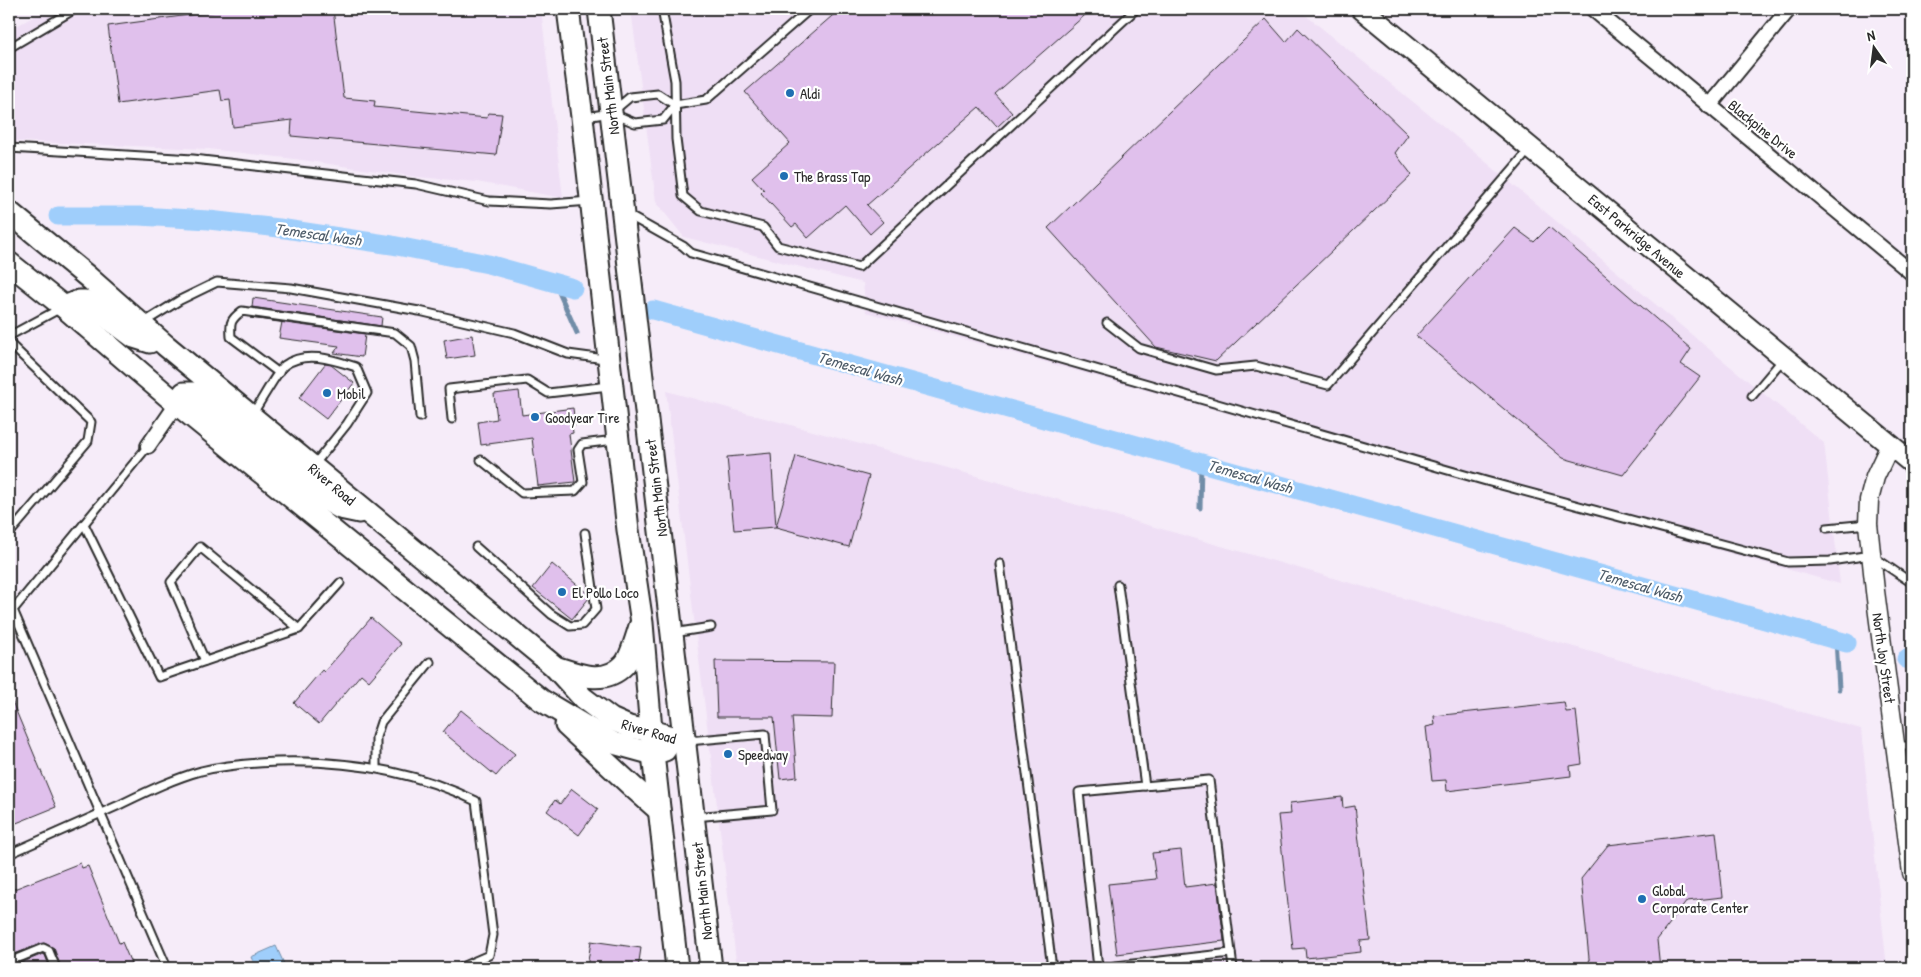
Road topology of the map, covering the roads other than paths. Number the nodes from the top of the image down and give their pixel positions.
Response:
1 (75, 9) edge
2 (568, 9) edge
3 (599, 9) edge
4 (662, 9) edge
5 (810, 9) edge
6 (1136, 9) edge
7 (1362, 9) edge
8 (1593, 9) edge
9 (1789, 9) edge
10 (9, 48) edge
11 (675, 105) junction
12 (1709, 106) junction
13 (611, 113) junction
14 (582, 117) junction
15 (9, 148) edge
16 (1531, 148) junction
17 (591, 201) junction
18 (9, 212) edge
19 (624, 216) junction
20 (12, 269) edge
21 (1912, 273) edge
22 (64, 307) junction
23 (141, 324) junction
24 (1106, 324) dead end
25 (9, 336) edge
26 (9, 343) edge
27 (165, 345) junction
28 (1784, 358) junction
29 (610, 370) junction
30 (279, 372) junction
31 (1752, 396) dead end
32 (177, 404) junction
33 (251, 416) junction
34 (420, 417) dead end
35 (452, 419) dead end
36 (618, 440) junction
37 (1890, 445) junction
38 (148, 446) joint
39 (481, 460) dead end
40 (1912, 463) edge
41 (312, 467) junction
42 (367, 513) junction
43 (84, 524) junction
44 (1868, 524) junction
45 (1827, 528) dead end
46 (585, 533) dead end
47 (9, 534) edge
48 (476, 547) dead end
49 (1871, 555) junction
50 (1000, 564) dead end
51 (340, 583) dead end
52 (1912, 583) edge
53 (1118, 585) dead end
54 (11, 612) edge
55 (642, 624) junction
56 (711, 627) dead end
57 (299, 629) junction
58 (673, 632) junction
59 (205, 661) junction
60 (430, 662) dead end
61 (554, 666) junction
62 (541, 700) junction
63 (651, 731) junction
64 (686, 742) junction
65 (1904, 746) edge
66 (653, 754) junction
67 (376, 768) junction
68 (1144, 786) junction
69 (660, 810) junction
70 (101, 813) junction
71 (694, 817) junction
72 (9, 854) edge
73 (1912, 873) edge
74 (1231, 953) junction
75 (9, 962) edge
76 (56, 968) edge
77 (167, 968) edge
78 (459, 968) edge
79 (677, 968) edge
80 (711, 968) edge
81 (1052, 968) edge
82 (1098, 968) edge
83 (1233, 968) edge

1 - 10 lane
2 - 14 main road, North Main Street
3 - 13 main road, North Main Street
4 - 11 lane
5 - 11 lane
6 - 11 lane
7 - 16 main road, East Parkridge Avenue
8 - 12 street, Blackpine Drive
9 - 12 street
11 - 13 lane
11 - 13 lane
12 - 21 street, Blackpine Drive
13 - 14 lane
13 - 19 main road, North Main Street
14 - 17 main road, North Main Street
15 - 17 lane
16 - 24 lane
16 - 28 main road, East Parkridge Avenue
17 - 29 main road, North Main Street
18 - 23 main road, River Road
19 - 49 lane
19 - 58 main road, North Main Street
20 - 22 main road, River Road
22 - 25 lane
22 - 27 main road
22 - 32 main road, River Road
23 - 27 main road, River Road
23 - 29 lane
26 - 47 lane
27 - 33 main road, River Road
28 - 31 lane
28 - 37 main road, East Parkridge Avenue
29 - 35 lane
29 - 36 main road, North Main Street
30 - 33 lane
30 - 34 lane
30 - 41 lane
32 - 38 street
32 - 42 main road
32 - 62 main road, River Road
33 - 41 main road, River Road
36 - 39 lane
36 - 55 main road, North Main Street
37 - 40 main road, East Parkridge Avenue
37 - 44 street, North Joy Street
38 - 43 lane
41 - 42 main road, River Road
42 - 61 main road, River Road
43 - 54 lane
43 - 59 lane
44 - 45 lane
44 - 49 street, North Joy Street
46 - 48 lane
49 - 52 lane
49 - 65 street, North Joy Street
50 - 81 lane
51 - 57 lane
53 - 68 lane
54 - 70 lane
55 - 61 main road
55 - 63 main road, North Main Street
56 - 58 lane
57 - 59 lane
57 - 59 lane
58 - 64 main road, North Main Street
60 - 67 lane
61 - 63 main road, River Road
62 - 66 main road, River Road
62 - 69 main road
63 - 64 main road, River Road
63 - 66 main road, North Main Street
64 - 66 main road, River Road
64 - 71 main road, North Main Street
64 - 71 lane
65 - 73 street, North Joy Street
66 - 69 main road, North Main Street
67 - 70 lane
67 - 78 lane
68 - 74 lane
68 - 82 lane
69 - 79 main road, North Main Street
70 - 72 lane
70 - 77 lane
71 - 80 main road, North Main Street
74 - 82 lane
74 - 83 lane
75 - 76 lane

